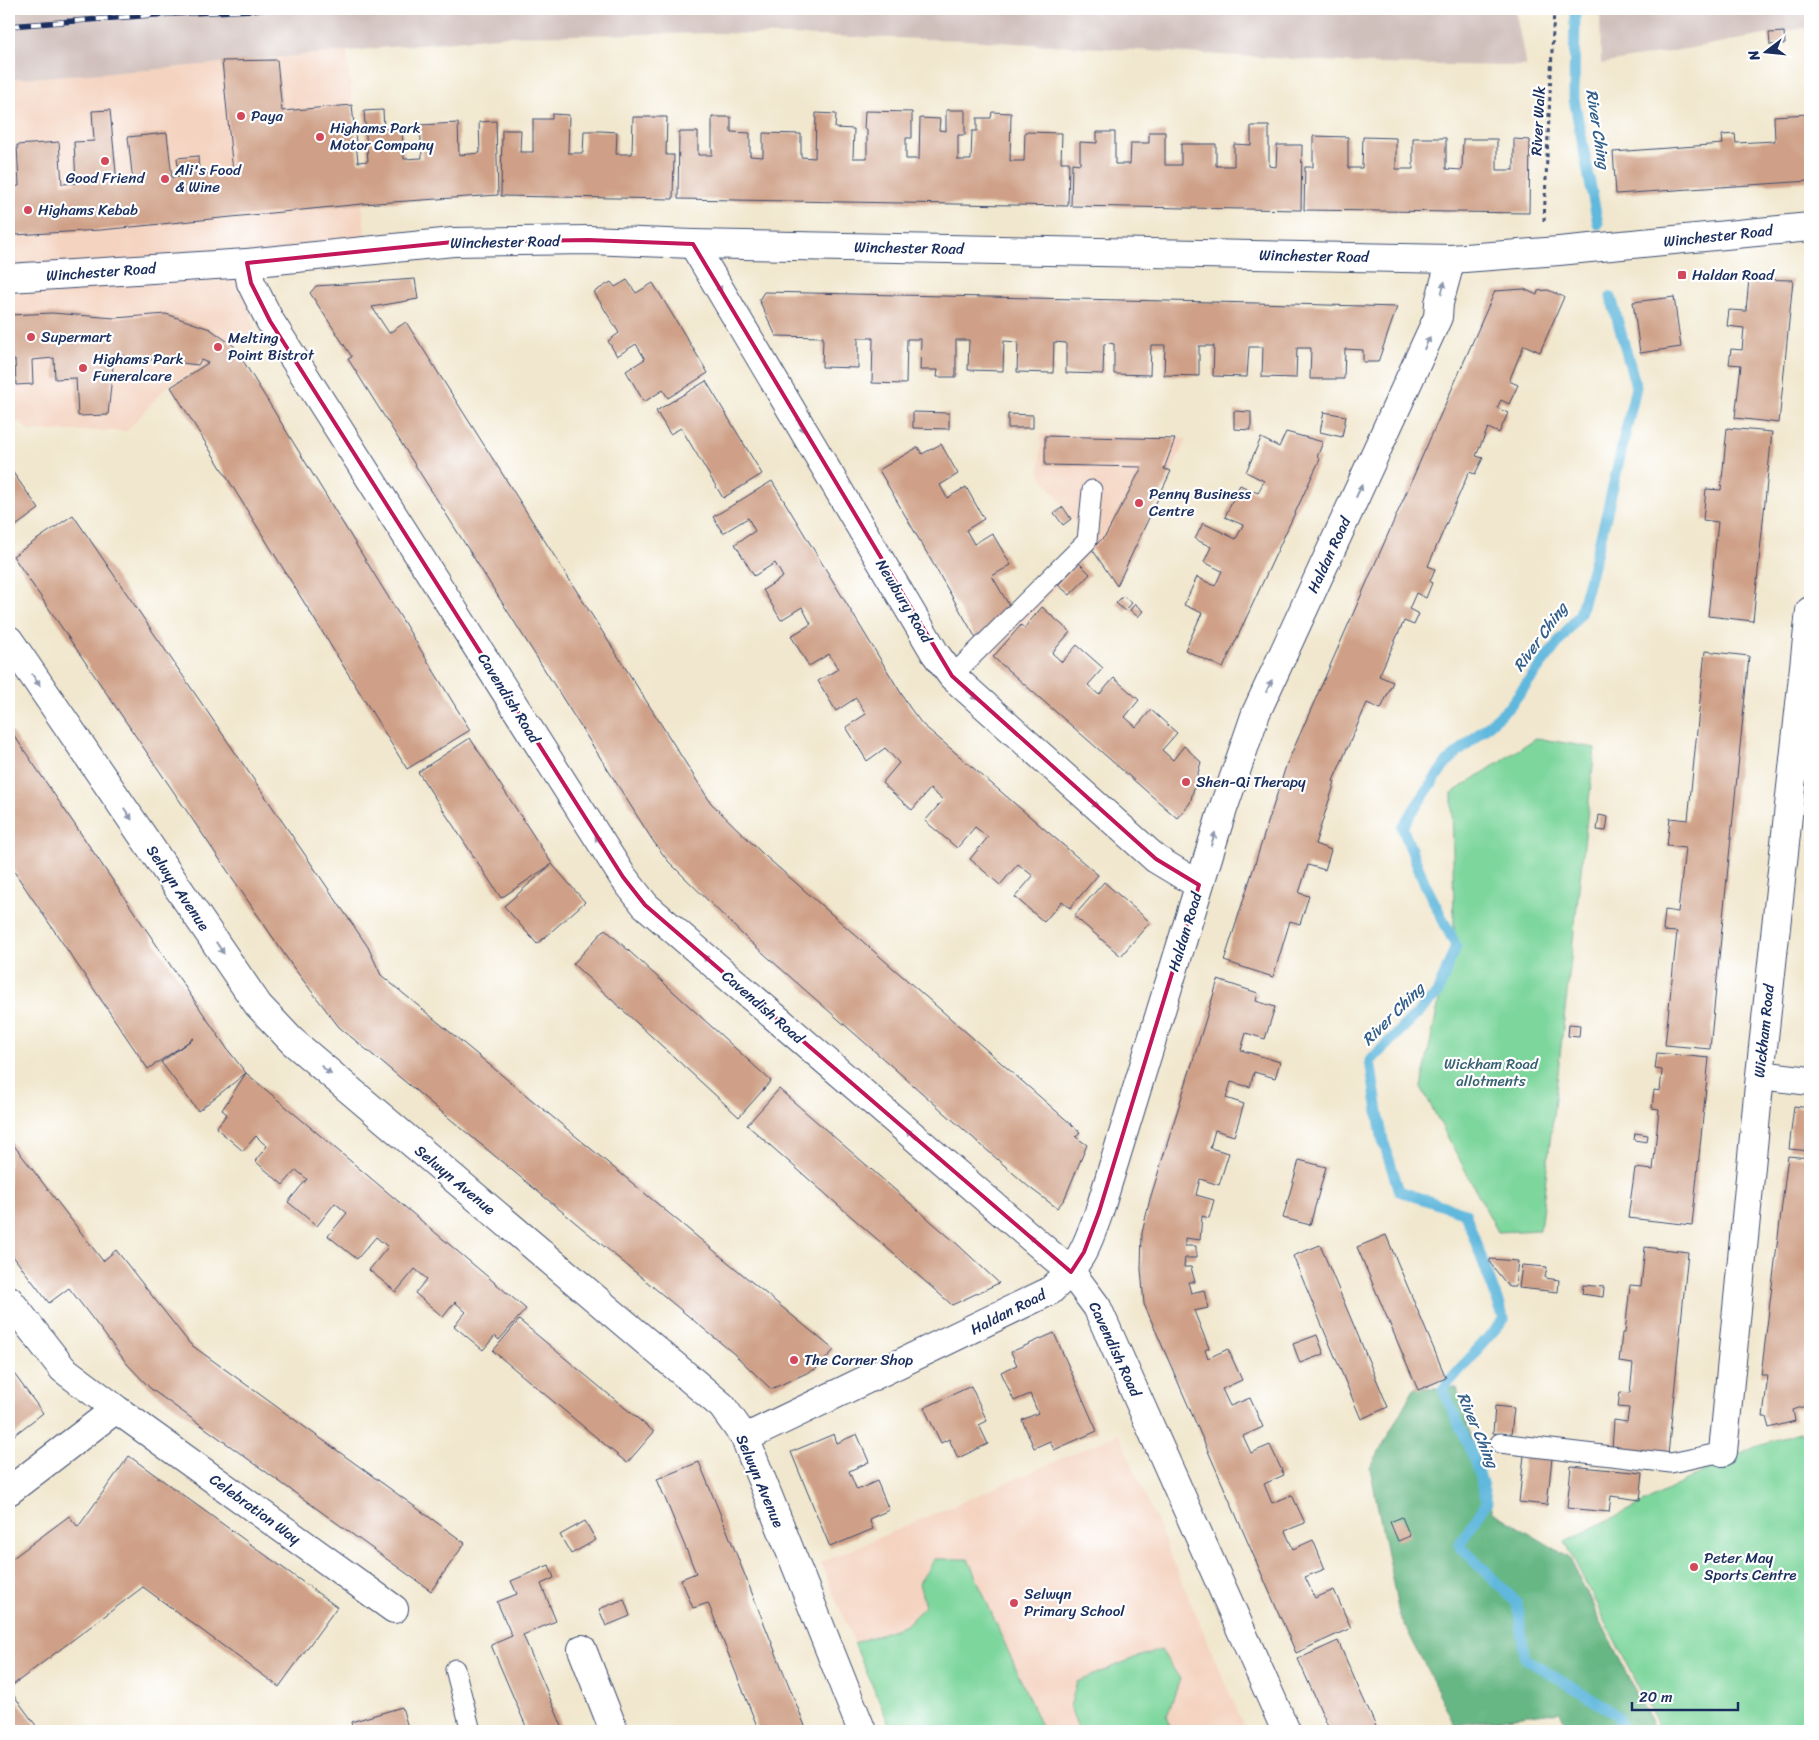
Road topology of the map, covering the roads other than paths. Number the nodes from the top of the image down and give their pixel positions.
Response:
1 (1810, 227) edge
2 (693, 244) junction
3 (1451, 259) junction
4 (247, 263) junction
5 (9, 278) edge
6 (1092, 490) dead end
7 (1810, 611) edge
8 (9, 640) edge
9 (952, 676) junction
10 (1199, 885) junction
11 (1760, 1075) junction
12 (1810, 1081) edge
13 (1071, 1272) junction
14 (9, 1300) edge
15 (116, 1410) junction
16 (744, 1438) junction
17 (1500, 1443) dead end
18 (1723, 1452) joint
19 (9, 1491) edge
20 (394, 1609) dead end
21 (582, 1649) dead end
22 (455, 1669) dead end
23 (471, 1731) edge
24 (614, 1731) edge
25 (862, 1731) edge
26 (1286, 1731) edge

1 - 3 street, Winchester Road
2 - 3 street, Winchester Road
2 - 4 street, Winchester Road
2 -> 9 street, Newbury Road
10 -> 3 street, Haldan Road
4 - 5 street, Winchester Road
13 -> 4 street, Cavendish Road
6 - 9 lane
7 - 11 street, Wickham Road
8 -> 16 street, Selwyn Avenue
9 -> 10 street, Newbury Road
10 - 13 street, Haldan Road
11 - 12 street
11 - 18 street, Wickham Road
13 - 16 street, Haldan Road
13 - 26 street, Cavendish Road
14 - 15 street, Celebration Way
15 - 19 street
15 - 20 street, Celebration Way
16 - 25 street, Selwyn Avenue
17 - 18 lane
21 - 24 street
22 - 23 lane

